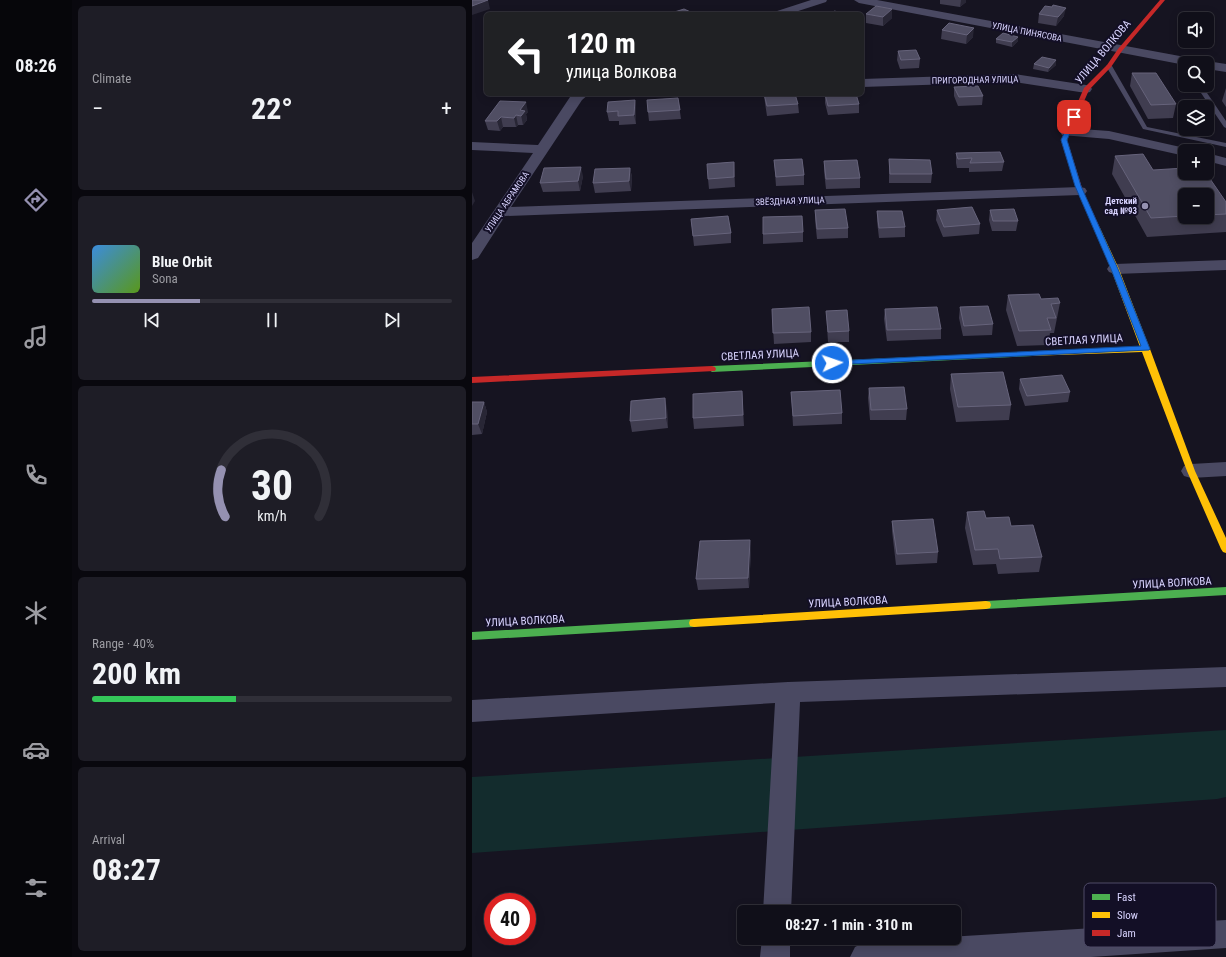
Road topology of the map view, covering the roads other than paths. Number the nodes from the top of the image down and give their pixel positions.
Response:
1 (822, 0) edge
2 (859, 0) edge
3 (1163, 0) edge
4 (784, 12) edge
5 (1120, 50) junction
6 (1178, 60) edge
7 (1109, 66) junction
8 (1214, 66) edge
9 (1226, 68) edge
10 (864, 83) edge
11 (1086, 89) junction
12 (1203, 92) edge
13 (580, 96) edge
14 (1226, 126) edge
15 (1067, 132) junction
16 (1226, 145) edge
17 (472, 146) edge
18 (543, 149) junction
19 (1178, 150) edge
20 (1214, 159) edge
21 (1226, 162) edge
22 (1080, 191) junction
23 (501, 212) junction
24 (472, 255) edge
25 (1226, 265) edge
26 (1115, 269) junction
27 (1146, 349) junction
28 (472, 380) edge
29 (1226, 469) edge
30 (1191, 471) junction
31 (1226, 549) edge
32 (1226, 591) edge
33 (472, 636) edge
34 (1226, 677) edge
35 (788, 692) junction
36 (472, 711) edge
37 (777, 905) edge
38 (1226, 934) edge
39 (1216, 935) edge
40 (1084, 943) edge
41 (776, 945) edge
42 (775, 957) edge
43 (865, 957) edge

1 - 4 street
2 - 5 street, УЛИЦА ПИНЯСОВА
3 - 5 street, УЛИЦА ВОЛКОВА
5 - 6 street, УЛИЦА ПИНЯСОВА
5 - 7 street, УЛИЦА ВОЛКОВА
7 - 11 street, УЛИЦА ВОЛКОВА
7 - 16 lane
8 - 9 street
10 - 11 street, ПРИГОРОДНАЯ УЛИЦА
11 - 15 street, УЛИЦА ВОЛКОВА
12 - 14 lane
13 - 18 street, УЛИЦА АБРАМОВА
15 - 19 street
15 - 22 street, УЛИЦА ВОЛКОВА
17 - 18 street
18 - 23 street, УЛИЦА АБРАМОВА
20 - 21 street
22 - 23 street, ЗВЁЗДНАЯ УЛИЦА
22 - 26 street, УЛИЦА ВОЛКОВА
23 - 24 street, УЛИЦА АБРАМОВА
25 - 26 street
26 - 27 street, УЛИЦА ВОЛКОВА
27 - 28 street, СВЕТЛАЯ УЛИЦА
27 - 30 street, УЛИЦА ВОЛКОВА
29 - 30 street
30 - 31 street, УЛИЦА ВОЛКОВА
32 - 33 street, УЛИЦА ВОЛКОВА
34 - 35 street
35 - 36 street
35 - 37 street
38 - 39 street
40 - 43 street
41 - 42 street

